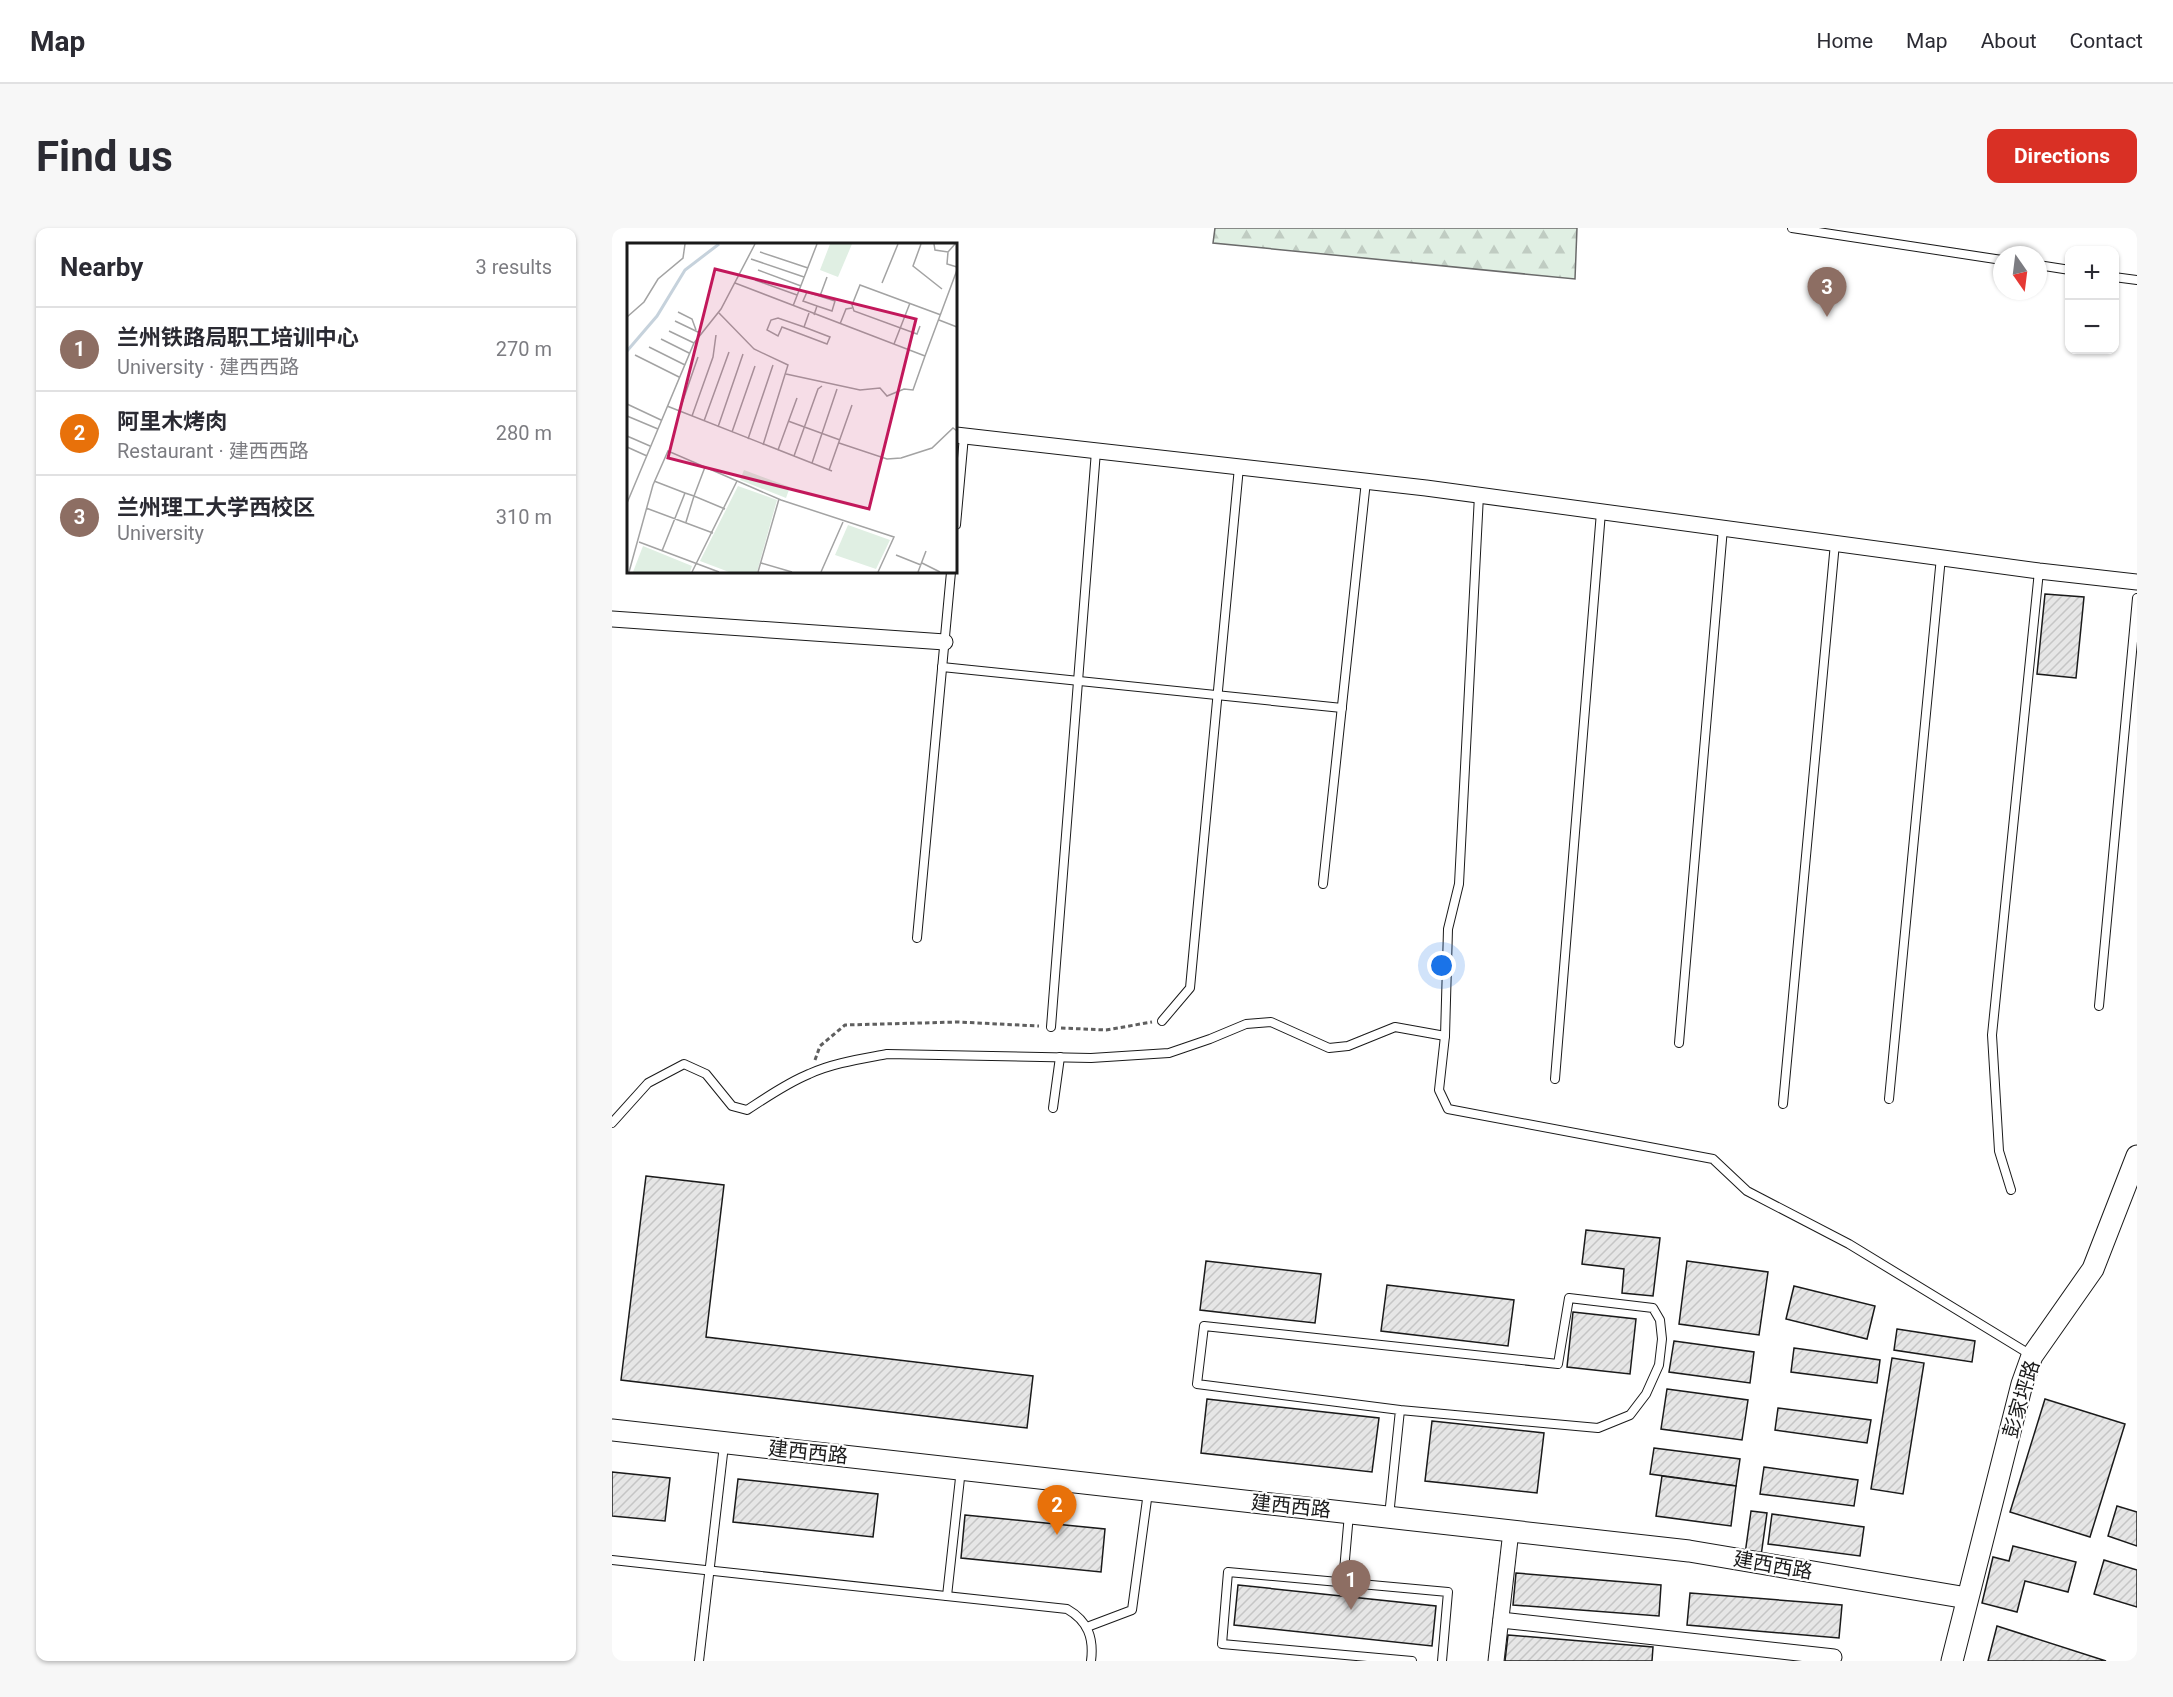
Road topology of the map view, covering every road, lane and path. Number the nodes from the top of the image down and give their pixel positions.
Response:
1 (1792, 228) edge
2 (1854, 228) edge
3 (1853, 238) junction
4 (1993, 259) edge
5 (2047, 266) edge
6 (2065, 269) edge
7 (2119, 278) edge
8 (2137, 280) edge
9 (960, 435) edge
10 (1096, 451) junction
11 (1239, 467) junction
12 (1366, 481) junction
13 (1479, 495) junction
14 (957, 502) edge
15 (1601, 512) junction
16 (1723, 528) junction
17 (1835, 543) junction
18 (1941, 557) junction
19 (2039, 571) junction
20 (951, 573) edge
21 (2137, 582) edge
22 (2137, 598) edge
23 (612, 619) edge
24 (945, 642) junction
25 (942, 667) junction
26 (1078, 681) junction
27 (1218, 695) junction
28 (1342, 708) junction
29 (1323, 884) dead end
30 (917, 938) dead end
31 (2099, 1006) dead end
32 (1162, 1021) joint
33 (1051, 1027) junction
34 (1445, 1036) junction
35 (1678, 1043) dead end
36 (1060, 1057) junction
37 (810, 1073) junction
38 (1555, 1079) dead end
39 (1889, 1099) dead end
40 (1783, 1104) dead end
41 (1053, 1108) dead end
42 (612, 1123) edge
43 (2137, 1156) edge
44 (2132, 1184) edge
45 (2011, 1190) dead end
46 (2032, 1356) junction
47 (1400, 1410) junction
48 (612, 1430) edge
49 (724, 1442) junction
50 (961, 1469) junction
51 (1148, 1490) junction
52 (1349, 1513) junction
53 (1388, 1517) junction
54 (1511, 1531) junction
55 (612, 1560) edge
56 (709, 1570) junction
57 (1343, 1582) junction
58 (947, 1596) junction
59 (1967, 1598) junction
60 (1501, 1620) junction
61 (1087, 1627) junction
62 (1834, 1657) dead end
63 (1339, 1658) edge
64 (699, 1661) edge
65 (1091, 1661) edge
66 (1412, 1661) edge
67 (1442, 1661) edge
68 (1496, 1661) edge
69 (1952, 1661) edge

1 - 3 lane
2 - 3 lane
3 - 4 lane
5 - 6 lane
7 - 8 lane
9 - 10 street
9 - 14 lane
10 - 11 street
10 - 26 lane
11 - 12 street
11 - 27 lane
12 - 13 street
12 - 28 lane
13 - 15 street
13 - 34 lane
15 - 16 street
15 - 38 lane
16 - 17 street
16 - 35 lane
17 - 18 street
17 - 40 lane
18 - 19 street
18 - 39 lane
19 - 21 street
19 - 45 lane
20 - 24 lane
22 - 31 lane
23 - 24 street
24 - 25 lane
25 - 26 lane
25 - 30 lane
26 - 27 lane
26 - 33 lane
27 - 28 lane
27 - 32 lane
28 - 29 lane
32 - 33 path
33 - 37 path
34 - 36 lane
34 - 46 lane
36 - 37 lane
36 - 41 lane
37 - 42 lane
43 - 44 street, 彭家坪路
44 - 46 street, 彭家坪路
46 - 59 street, 彭家坪路
47 - 47 lane
47 - 53 lane
48 - 49 street, 建西西路
49 - 50 street, 建西西路
49 - 56 lane
50 - 51 street, 建西西路
50 - 58 lane
51 - 52 street, 建西西路
51 - 61 lane
52 - 53 street, 建西西路
52 - 57 lane
53 - 54 street, 建西西路
54 - 59 street, 建西西路
54 - 60 street
55 - 56 lane
56 - 58 lane
56 - 64 lane
57 - 63 lane
57 - 67 lane
58 - 61 lane
59 - 69 street, 彭家坪路
60 - 62 street
60 - 68 street
61 - 65 lane
63 - 66 lane

